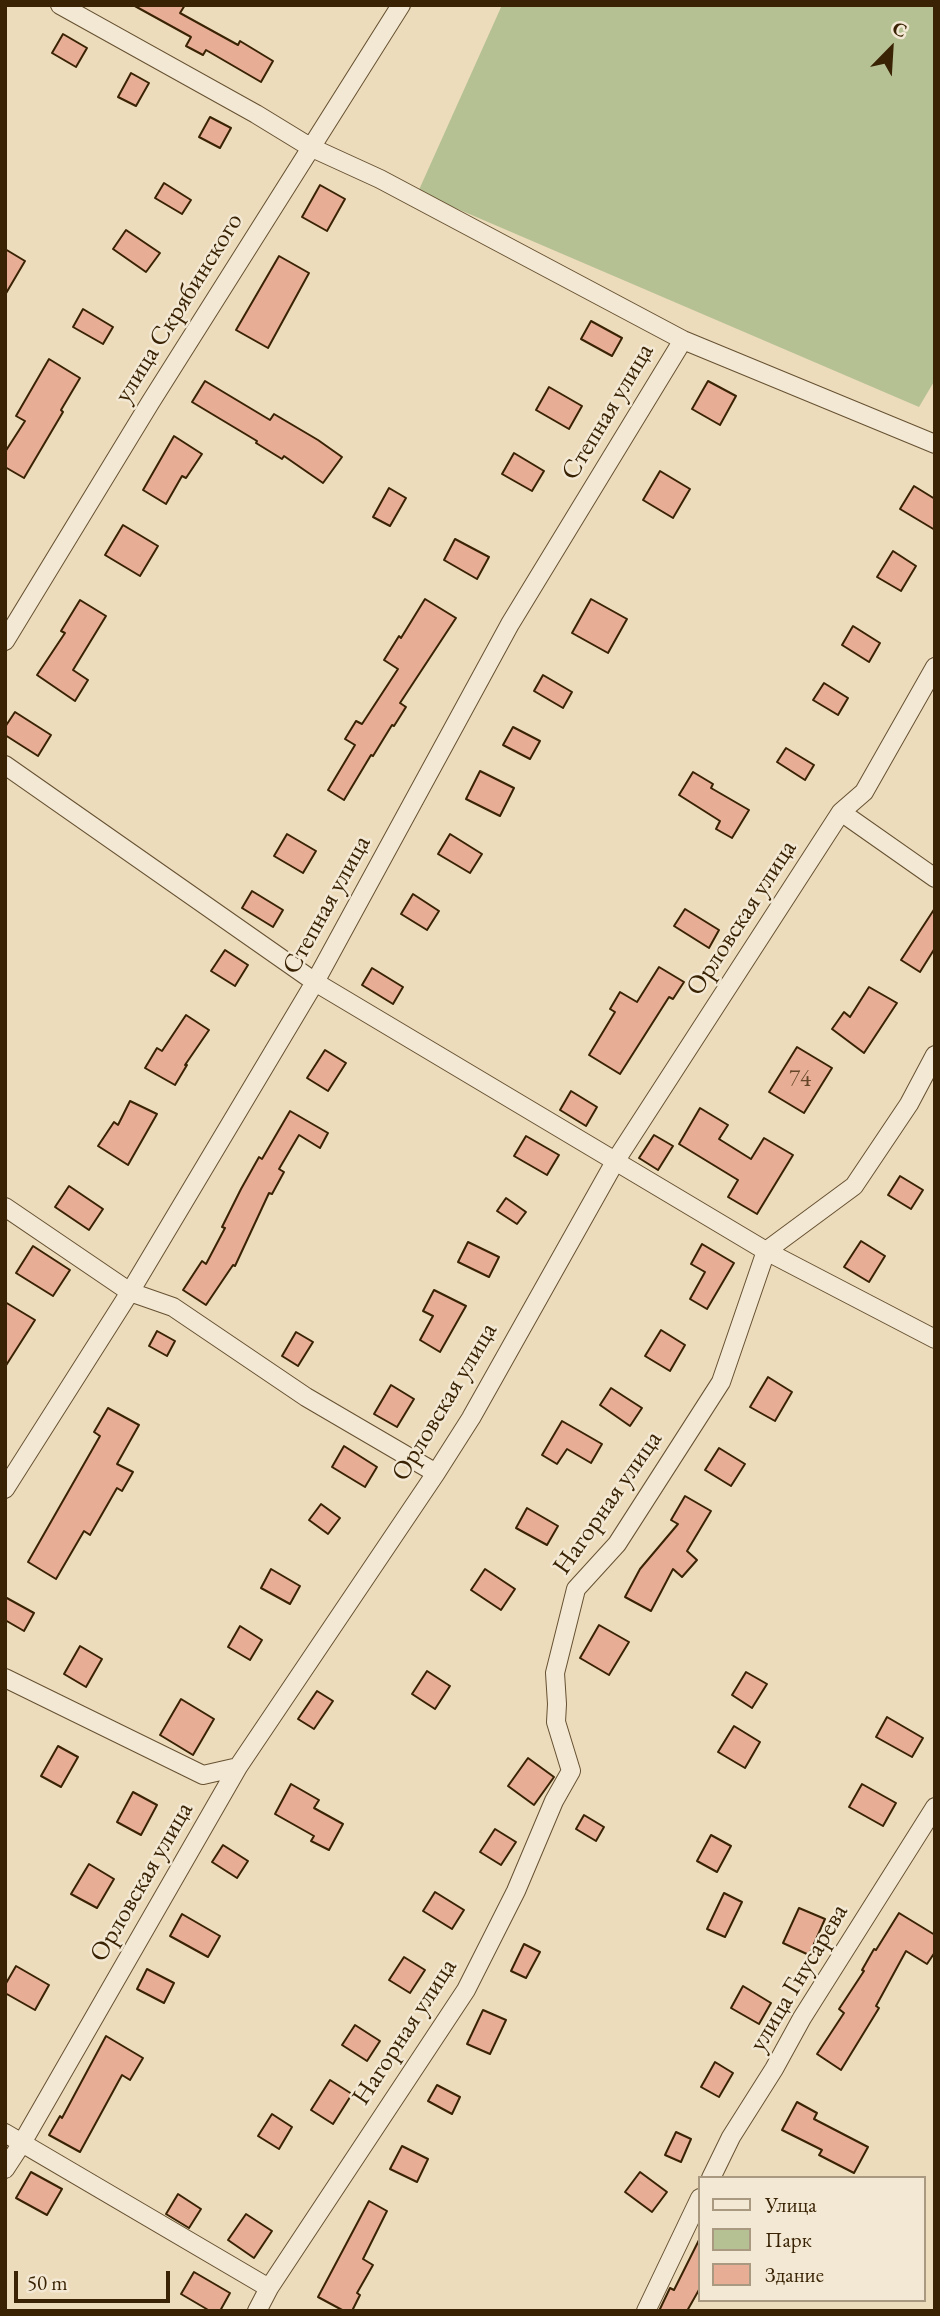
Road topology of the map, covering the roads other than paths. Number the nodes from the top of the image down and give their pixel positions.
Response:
1 (60, 5) edge
2 (401, 5) edge
3 (310, 147) junction
4 (683, 340) junction
5 (935, 444) edge
6 (5, 641) edge
7 (935, 667) edge
8 (5, 765) edge
9 (841, 812) junction
10 (935, 878) edge
11 (315, 982) junction
12 (935, 1055) edge
13 (616, 1160) junction
14 (5, 1207) edge
15 (766, 1251) junction
16 (130, 1292) junction
17 (935, 1339) edge
18 (436, 1473) junction
19 (5, 1489) edge
20 (5, 1678) edge
21 (238, 1767) junction
22 (935, 1807) edge
23 (5, 2133) edge
24 (22, 2144) junction
25 (5, 2169) edge
26 (712, 2176) edge
27 (698, 2202) edge
28 (269, 2288) junction
29 (257, 2311) edge
30 (646, 2311) edge

1 - 3 street
2 - 3 street, улица Скрябинского
3 - 4 street
3 - 6 street, улица Скрябинского
4 - 5 street
4 - 11 street, Степная улица
7 - 9 street, Орловская улица
8 - 11 street
9 - 10 street
9 - 13 street, Орловская улица
11 - 13 street
11 - 16 street, Степная улица
12 - 15 street
13 - 15 street
13 - 18 street, Орловская улица
14 - 16 street
15 - 17 street
15 - 28 street, Нагорная улица
16 - 18 street
16 - 19 street, Степная улица
18 - 21 street, Орловская улица
20 - 21 street
21 - 24 street, Орловская улица
22 - 26 street, улица Гнусарева
23 - 24 street
24 - 25 street, Орловская улица
24 - 28 street
27 - 30 street
28 - 29 street, Нагорная улица

